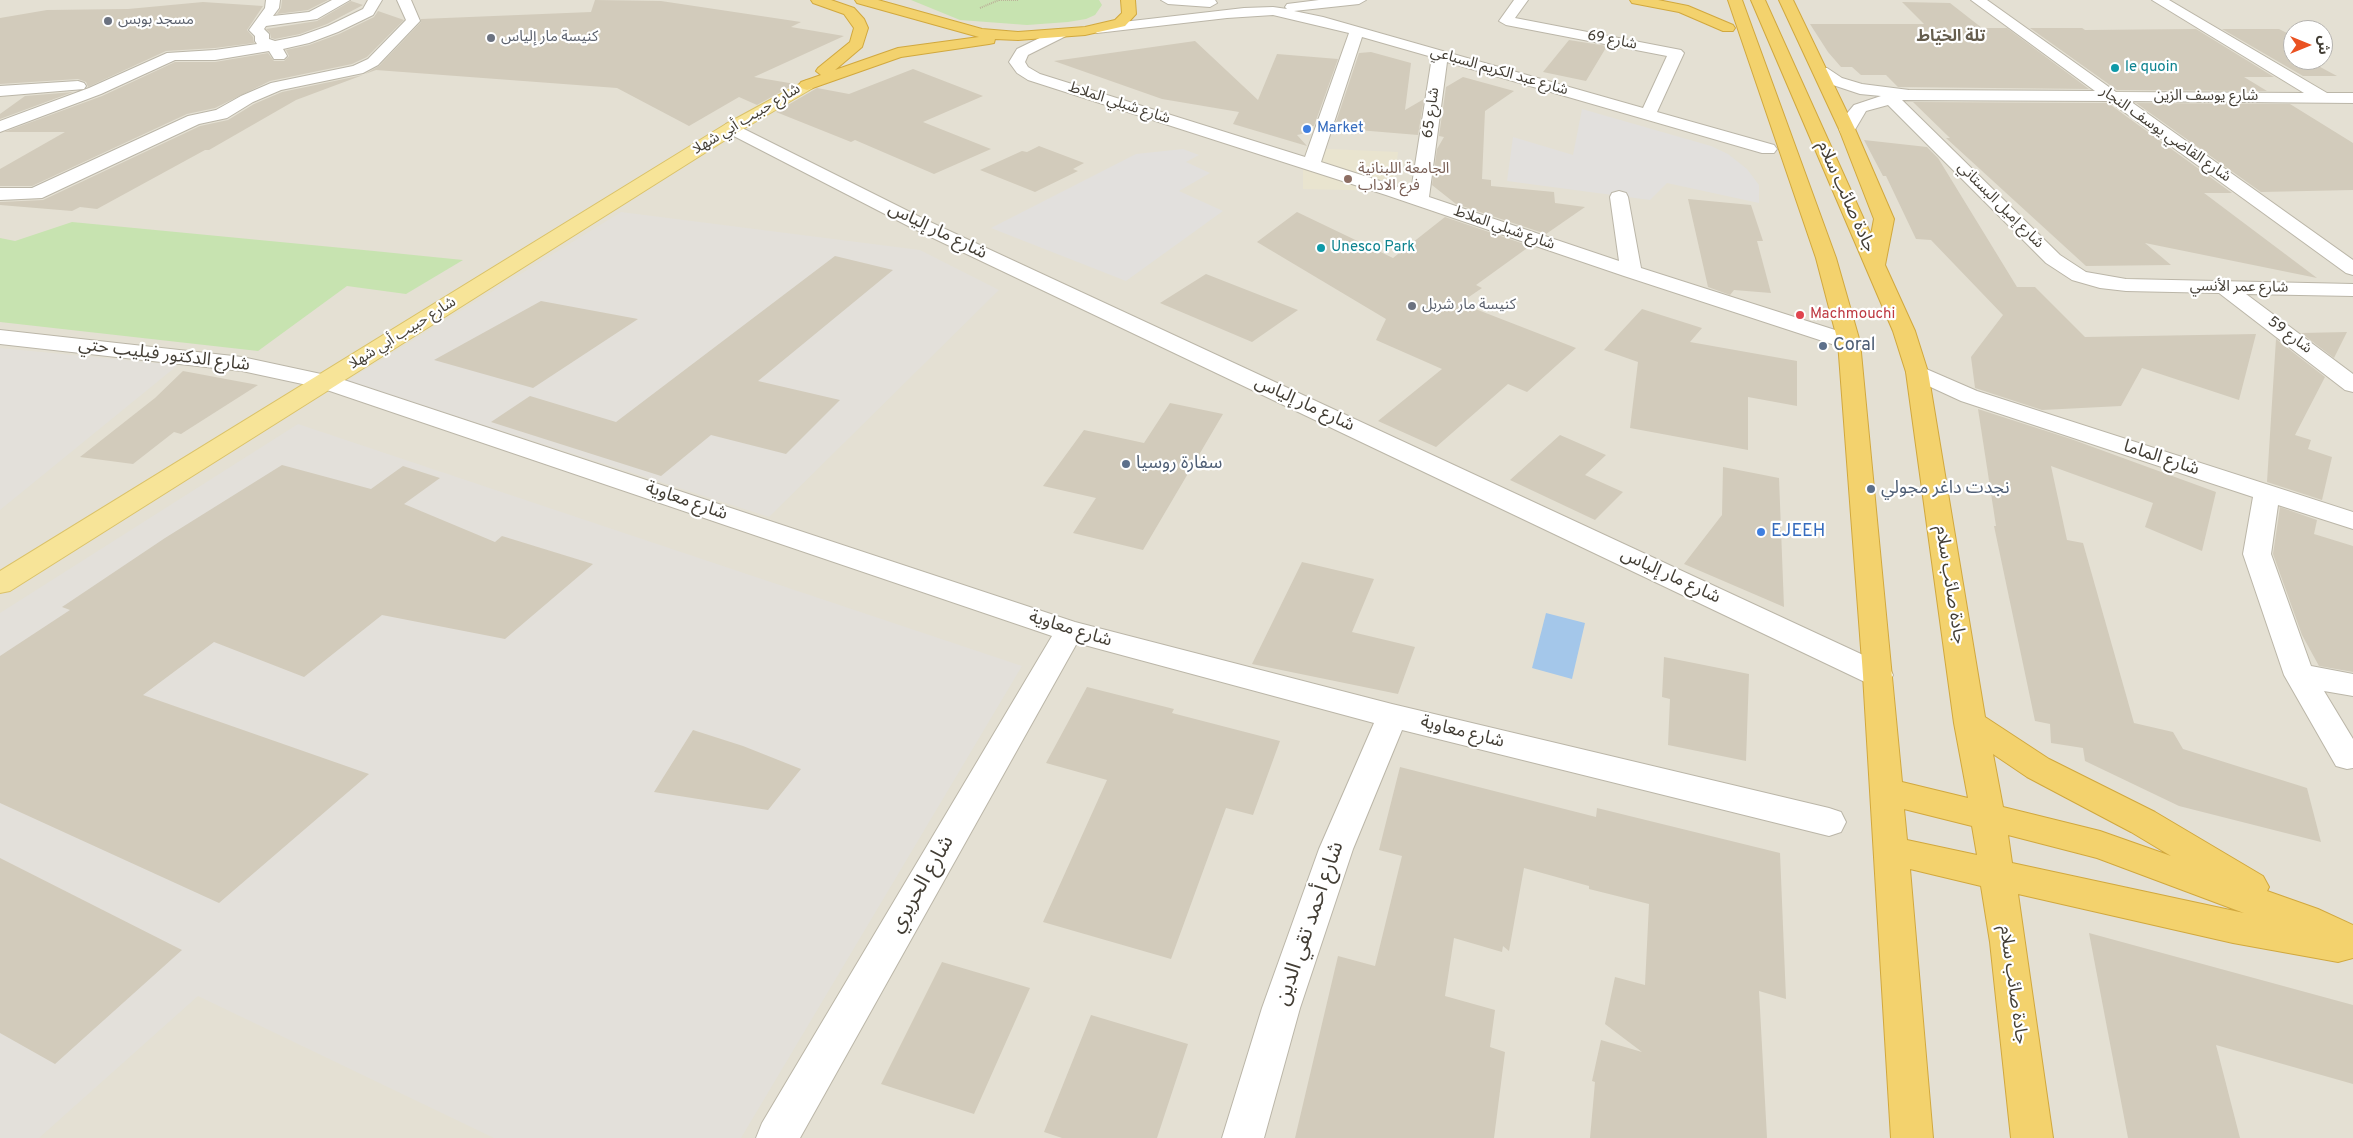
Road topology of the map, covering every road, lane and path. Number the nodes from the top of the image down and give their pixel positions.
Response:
1 (273, 0) edge
2 (343, 0) edge
3 (375, 0) edge
4 (404, 0) edge
5 (818, 0) edge
6 (862, 0) edge
7 (999, 0) edge
8 (1018, 0) edge
9 (1128, 0) edge
10 (1168, 0) edge
11 (1266, 0) edge
12 (1359, 0) edge
13 (1521, 0) edge
14 (1637, 0) edge
15 (1758, 0) edge
16 (1786, 0) edge
17 (1978, 0) edge
18 (2159, 0) edge
19 (1728, 5) edge
20 (1227, 14) junction
21 (263, 22) junction
22 (1728, 28) junction
23 (1091, 30) junction
24 (1357, 31) junction
25 (1062, 34) junction
26 (1023, 36) junction
27 (274, 46) junction
28 (1440, 56) junction
29 (1820, 71) junction
30 (1743, 74) dead end
31 (112, 83) junction
32 (807, 85) junction
33 (277, 86) junction
34 (0, 92) edge
35 (2110, 96) junction
36 (1900, 97) junction
37 (2322, 97) junction
38 (2353, 98) edge
39 (1648, 114) junction
40 (2353, 116) edge
41 (0, 127) edge
42 (732, 128) junction
43 (1847, 129) junction
44 (1762, 130) dead end
45 (1768, 149) junction
46 (1311, 165) junction
47 (0, 194) edge
48 (1620, 197) dead end
49 (1419, 200) junction
50 (1826, 258) junction
51 (1875, 265) junction
52 (2353, 269) edge
53 (1630, 272) junction
54 (2126, 285) joint
55 (2225, 288) junction
56 (2353, 290) edge
57 (0, 337) edge
58 (1848, 342) junction
59 (1916, 372) junction
60 (328, 382) junction
61 (2353, 384) edge
62 (1968, 396) junction
63 (1920, 399) junction
64 (2267, 493) junction
65 (2353, 521) edge
66 (0, 584) edge
67 (1069, 631) junction
68 (1878, 675) junction
69 (2299, 675) junction
70 (2353, 685) edge
71 (1392, 716) junction
72 (1970, 723) junction
73 (2347, 756) dead end
74 (1887, 791) junction
75 (1986, 815) junction
76 (1829, 822) dead end
77 (1892, 852) junction
78 (1996, 876) junction
79 (2305, 920) junction
80 (2353, 942) edge
81 (2353, 948) edge
82 (776, 1138) edge
83 (1243, 1138) edge
84 (1912, 1138) edge
85 (2032, 1138) edge

1 - 21 street
2 - 21 street
3 - 27 street
4 - 33 street
5 - 32 highway
6 - 26 highway
7 - 8 path
9 - 23 highway
10 - 11 street
12 - 20 street
13 - 39 street, شارع 69
14 - 22 highway
15 - 51 highway, جادة صائب سلام
16 - 29 highway
17 - 35 street, شارع القاضي يوسف النجار
18 - 37 street
19 - 22 highway
19 - 50 highway, جادة صائب سلام
20 - 23 street
20 - 24 street, شارع عبد الكريم السباعي
21 - 27 street
22 - 30 highway
23 - 25 highway
24 - 28 street, شارع عبد الكريم السباعي
24 - 46 street
25 - 26 highway
25 - 46 street, شارع شبلي الملاط
26 - 32 highway
27 - 31 street
27 - 33 street
28 - 39 street, شارع عبد الكريم السباعي
28 - 49 street, شارع 65
29 - 36 street, شارع يوسف الزين
29 - 43 highway
31 - 34 street
31 - 41 street
32 - 42 main road, شارع حبيب أبي شهلا
33 - 47 street
35 - 36 street, شارع يوسف الزين
35 - 37 street, شارع يوسف الزين
35 - 52 street, شارع القاضي يوسف النجار
36 - 43 street, شارع يوسف الزين
36 - 54 street, شارع إميل البستاني
37 - 38 street, شارع يوسف الزين
37 - 40 street
39 - 45 street, شارع عبد الكريم السباعي
42 - 60 main road, شارع حبيب أبي شهلا
42 - 68 street, شارع مار إلياس
43 - 51 highway
44 - 45 highway
45 - 50 highway
46 - 49 street, شارع شبلي الملاط
48 - 53 street
49 - 53 street, شارع شبلي الملاط
50 - 58 highway, جادة صائب سلام
51 - 59 highway, جادة صائب سلام
53 - 58 street, شارع شبلي الملاط
54 - 55 street, شارع عمر الأنسي
55 - 56 street, شارع عمر الأنسي
55 - 61 street, شارع 59
57 - 60 street, شارع الدكتور فيليب حتي
58 - 68 highway, جادة صائب سلام
59 - 62 street, شارع الماما
59 - 63 highway, جادة صائب سلام
60 - 66 main road, شارع حبيب أبي شهلا
60 - 67 street, شارع معاوية
62 - 63 street, شارع الماما
62 - 64 street, شارع الماما
63 - 72 highway, جادة صائب سلام
64 - 65 street, شارع الماما
64 - 69 street
67 - 71 street, شارع معاوية
67 - 82 street, شارع الحريري
68 - 74 highway, جادة صائب سلام
69 - 70 street
69 - 73 street
71 - 76 street, شارع معاوية
71 - 83 street, شارع أحمد تقي الدين
72 - 75 highway, جادة صائب سلام
72 - 79 highway
74 - 75 highway
74 - 77 highway, جادة صائب سلام
75 - 78 highway, جادة صائب سلام
75 - 79 highway
77 - 78 highway
77 - 84 highway, جادة صائب سلام
78 - 81 highway
78 - 85 highway, جادة صائب سلام
79 - 80 highway

